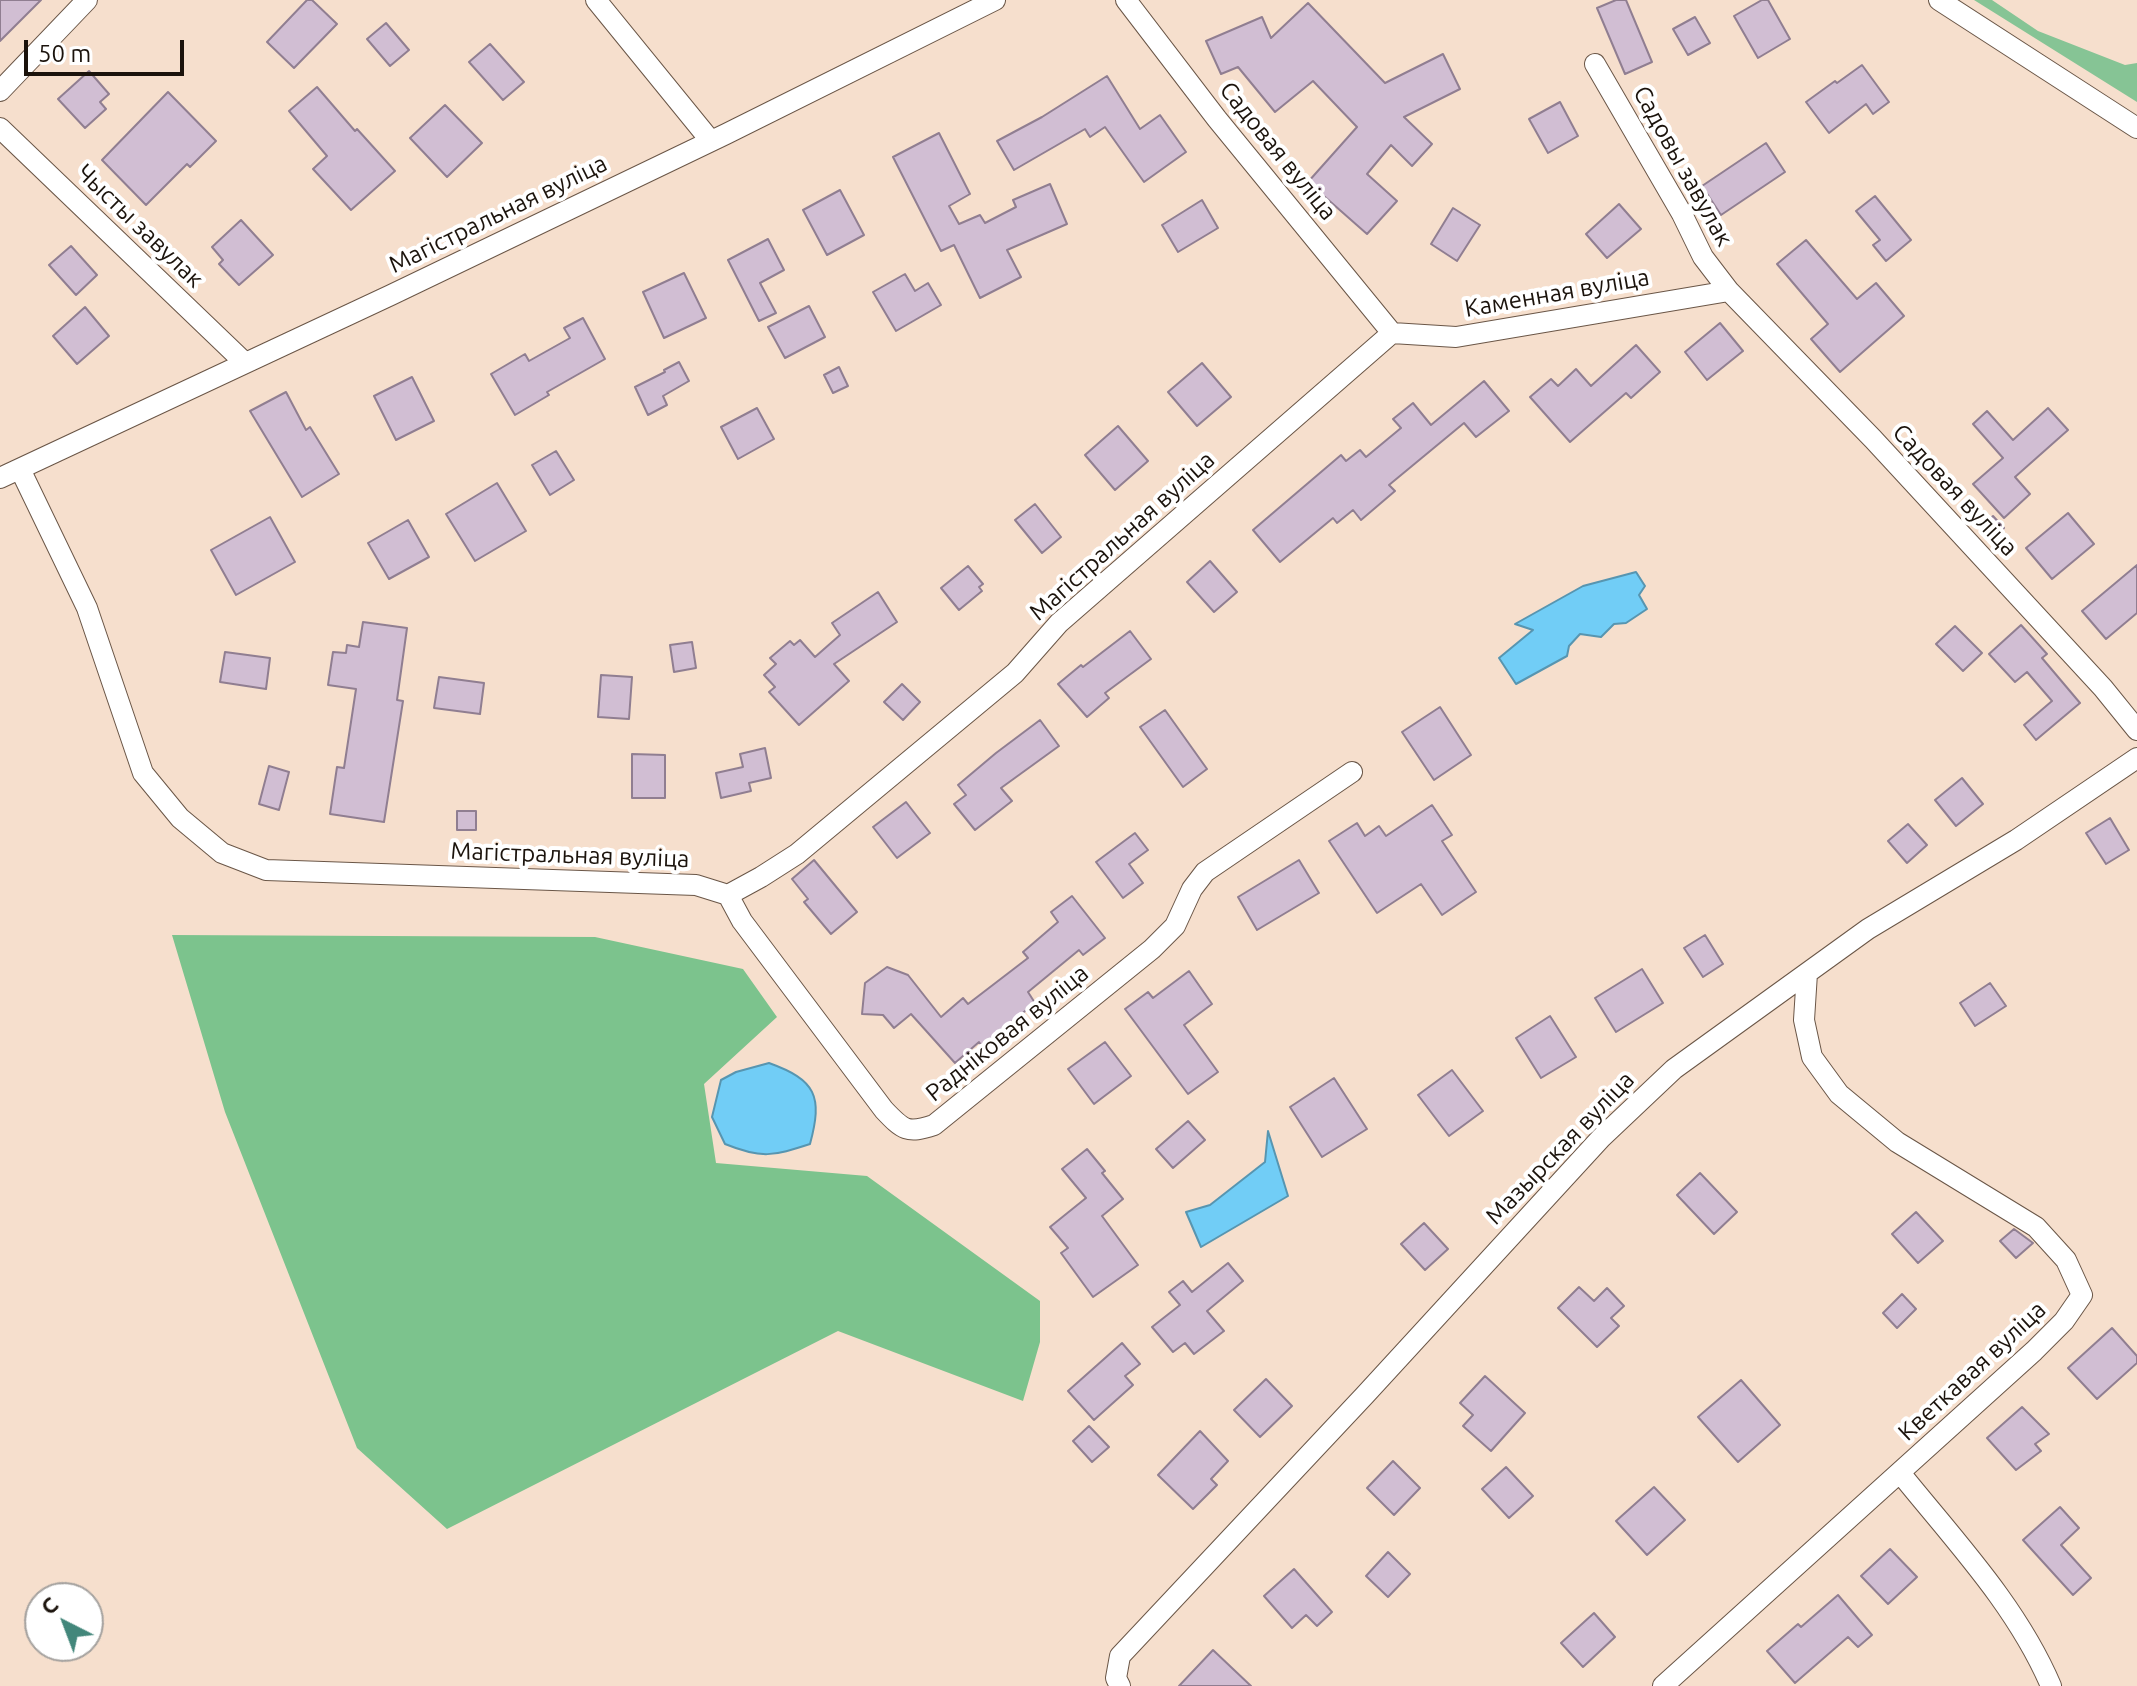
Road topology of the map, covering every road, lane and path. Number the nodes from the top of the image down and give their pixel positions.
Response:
1 (87, 0) edge
2 (596, 0) edge
3 (995, 0) edge
4 (1126, 0) edge
5 (1939, 0) edge
6 (1595, 64) dead end
7 (0, 91) edge
8 (0, 128) edge
9 (2137, 128) edge
10 (710, 140) junction
11 (1729, 291) junction
12 (1392, 333) junction
13 (244, 362) junction
14 (20, 469) junction
15 (0, 478) edge
16 (2137, 730) edge
17 (2137, 758) edge
18 (1352, 772) dead end
19 (728, 895) junction
20 (1807, 973) junction
21 (1901, 1474) junction
22 (1118, 1682) edge
23 (1663, 1686) edge
24 (2051, 1686) edge

1 - 7 street
2 - 10 street
3 - 10 street, Магістральная вуліца
4 - 12 street, Садовая вуліца
5 - 9 street
6 - 11 street, Садовы завулак
8 - 13 street, Чысты завулак
10 - 13 street, Магістральная вуліца
11 - 12 street, Каменная вуліца
11 - 16 street, Садовая вуліца
12 - 19 street, Магістральная вуліца
13 - 14 street, Магістральная вуліца
14 - 15 street, Магістральная вуліца
14 - 19 street, Магістральная вуліца
17 - 20 street, Мазырская вуліца
18 - 19 street, Радніковая вуліца
20 - 21 street, Кветкавая вуліца
20 - 22 street, Мазырская вуліца
21 - 23 street, Кветкавая вуліца
21 - 24 street

